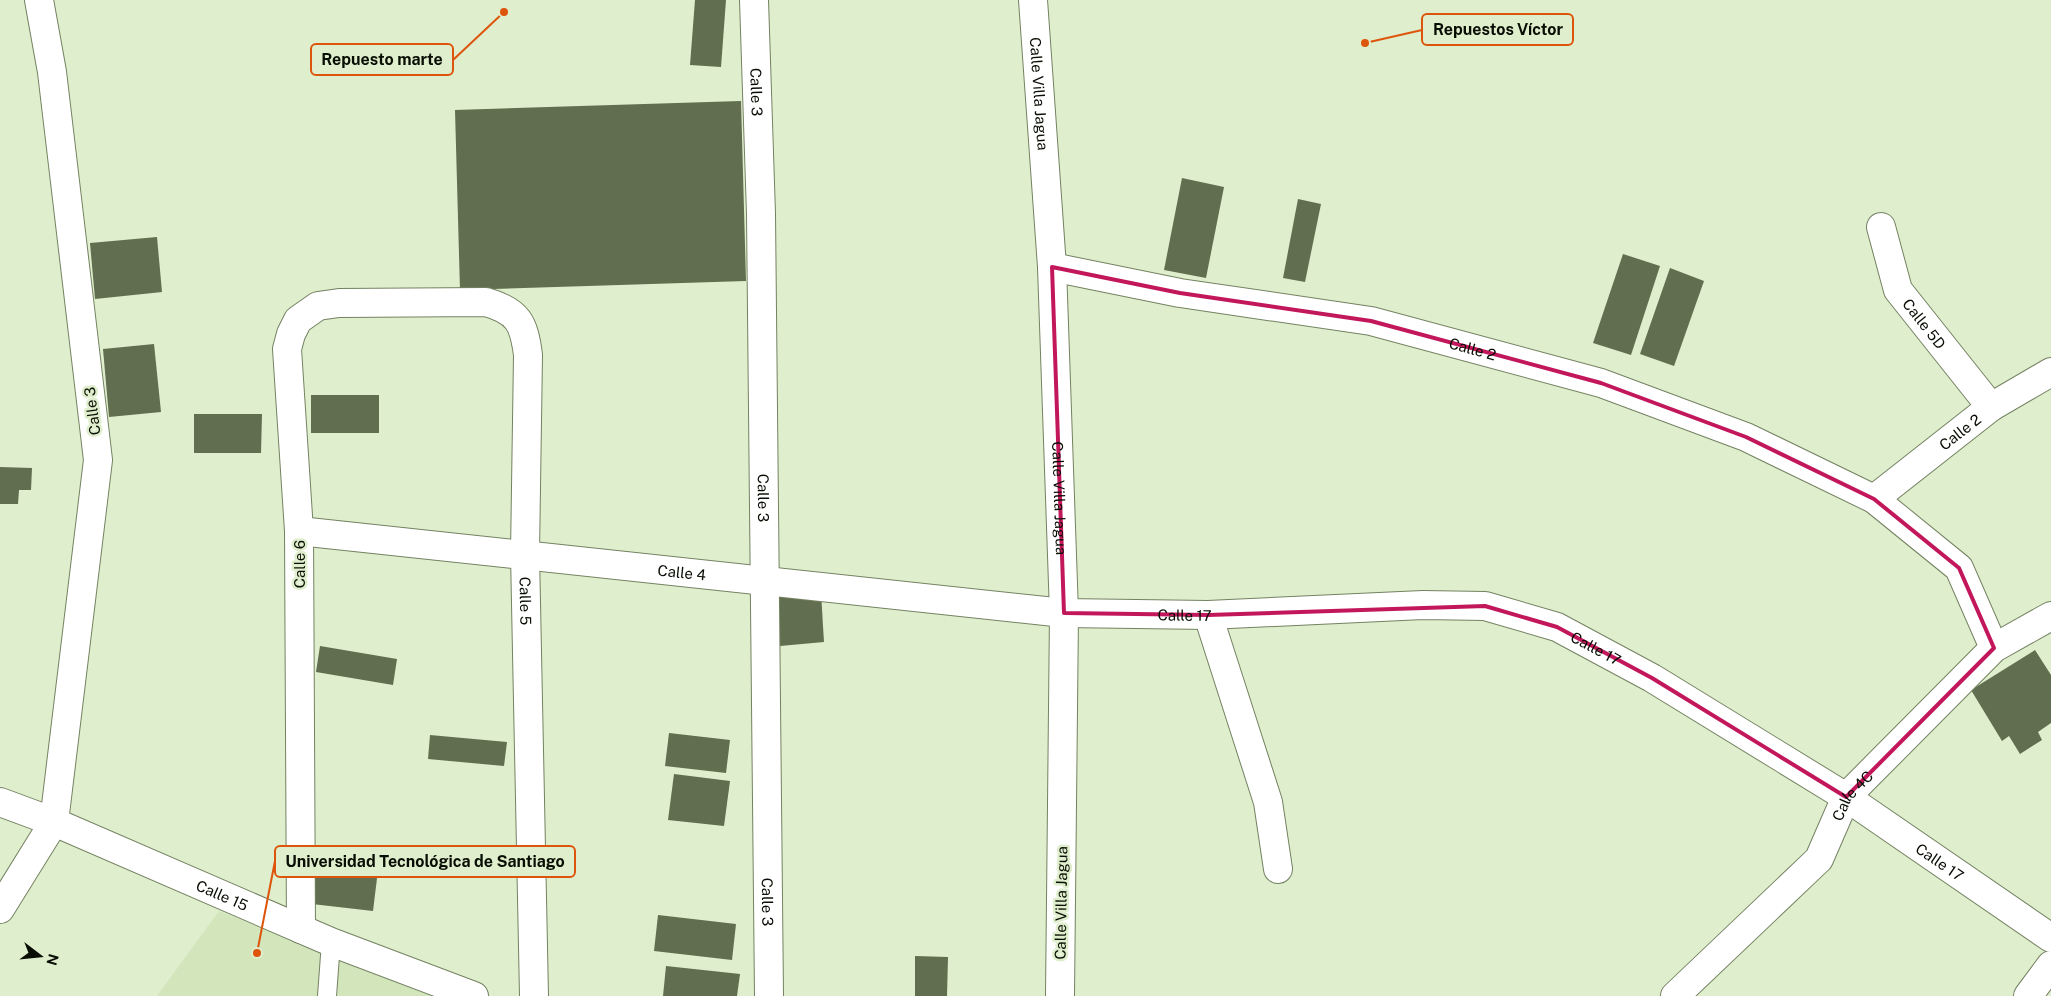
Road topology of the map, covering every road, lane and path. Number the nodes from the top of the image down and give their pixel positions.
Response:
1 (39, 0) edge
2 (754, 0) edge
3 (1033, 0) edge
4 (1881, 227) dead end
5 (1052, 267) junction
6 (412, 304) joint
7 (2051, 372) edge
8 (1991, 407) junction
9 (1874, 499) junction
10 (298, 531) junction
11 (525, 554) junction
12 (765, 580) junction
13 (1064, 613) junction
14 (1208, 615) junction
15 (2051, 616) edge
16 (1994, 648) junction
17 (1846, 797) junction
18 (0, 802) edge
19 (54, 822) junction
20 (1278, 869) dead end
21 (0, 909) edge
22 (301, 929) junction
23 (2051, 938) edge
24 (331, 942) junction
25 (2051, 965) edge
26 (327, 996) edge
27 (474, 996) edge
28 (534, 996) edge
29 (769, 996) edge
30 (1060, 996) edge
31 (1675, 996) edge
32 (2028, 996) edge

1 - 19 street, Calle 3
2 - 12 street, Calle 3
3 - 5 street, Calle Villa Jagua
4 - 8 street, Calle 5D
5 - 9 street, Calle 2
5 - 13 street, Calle Villa Jagua
6 - 10 street, Calle 6
6 - 11 street, Calle 5
7 - 8 street, Calle 2
8 - 9 street, Calle 2
9 - 16 street, Calle 2
10 - 11 street, Calle 4
10 - 22 street, Calle 6
11 - 12 street, Calle 4
11 - 28 street, Calle 5
12 - 13 street, Calle 4
12 - 29 street, Calle 3
13 - 14 street, Calle 17
13 - 30 street, Calle Villa Jagua
14 - 17 street, Calle 17
14 - 20 street
15 - 16 street, Calle 4C
16 - 17 street, Calle 4C
17 - 23 street, Calle 17
17 - 31 street, Calle 4C
18 - 19 street, Calle 15
19 - 21 street
19 - 22 street, Calle 15
22 - 24 street, Calle 15
24 - 26 lane
24 - 27 street, Calle 15
25 - 32 street

